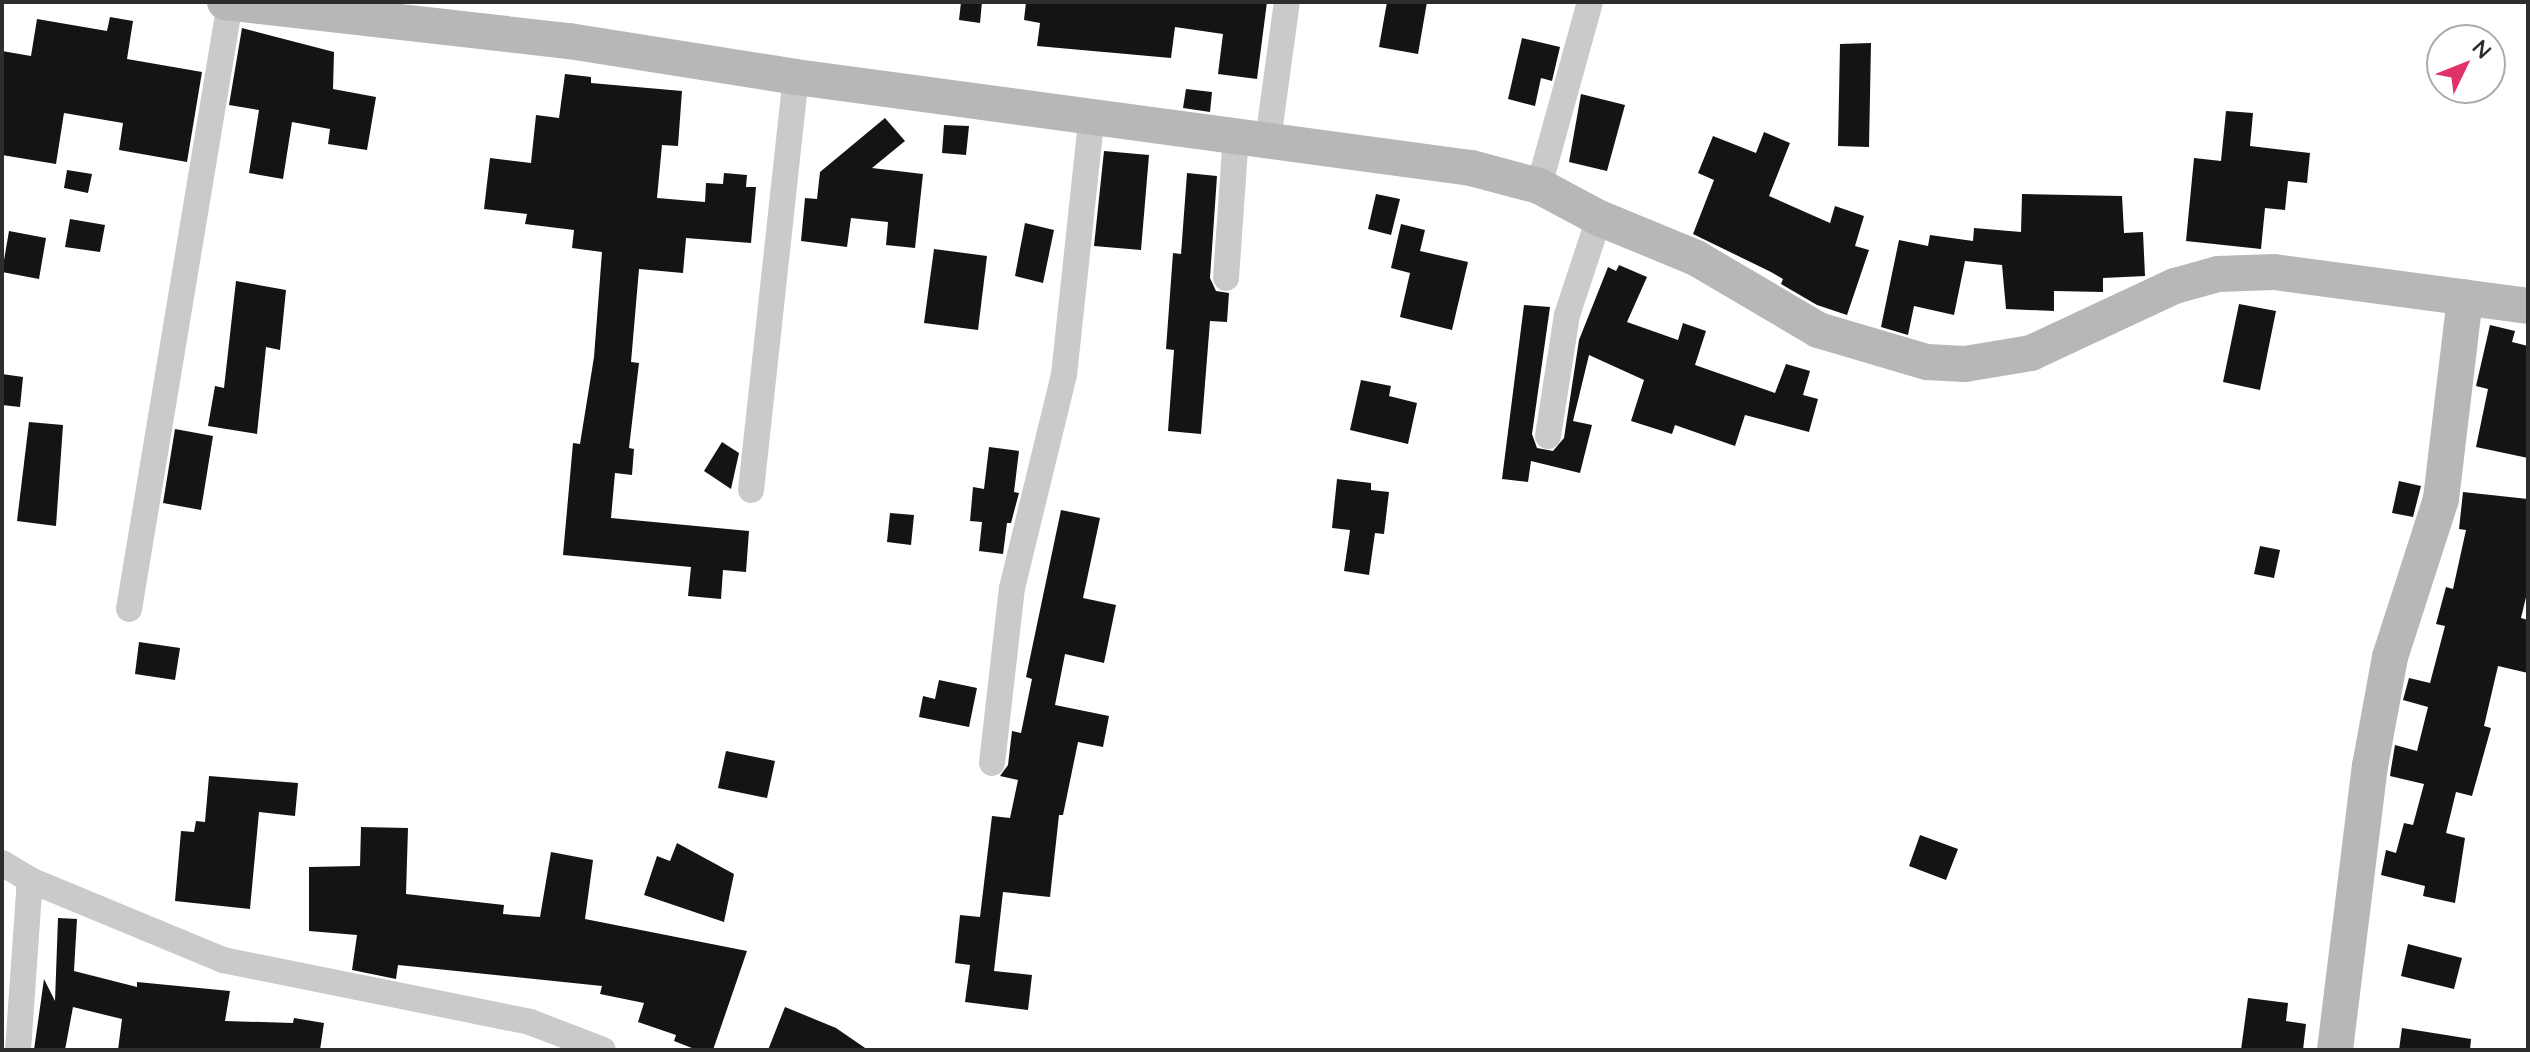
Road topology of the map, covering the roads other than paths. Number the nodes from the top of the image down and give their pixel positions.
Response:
1 (228, 2) edge
2 (1287, 2) edge
3 (1590, 2) edge
4 (796, 77) junction
5 (1092, 114) junction
6 (1252, 138) junction
7 (1539, 186) junction
8 (1599, 218) junction
9 (1226, 278) dead end
10 (2465, 297) junction
11 (2528, 306) edge
12 (1548, 436) dead end
13 (751, 490) dead end
14 (129, 609) dead end
15 (992, 763) dead end
16 (2, 863) edge
17 (30, 880) junction
18 (18, 1050) edge
19 (603, 1050) edge
20 (2335, 1050) edge

1 - 4 street
1 - 14 street
2 - 6 street
3 - 7 street
4 - 5 street
4 - 13 street
5 - 6 street
5 - 15 street
6 - 7 street
6 - 9 street
7 - 8 street
8 - 10 street
8 - 12 street
10 - 11 street
10 - 20 street
16 - 17 street
17 - 18 street
17 - 19 street

